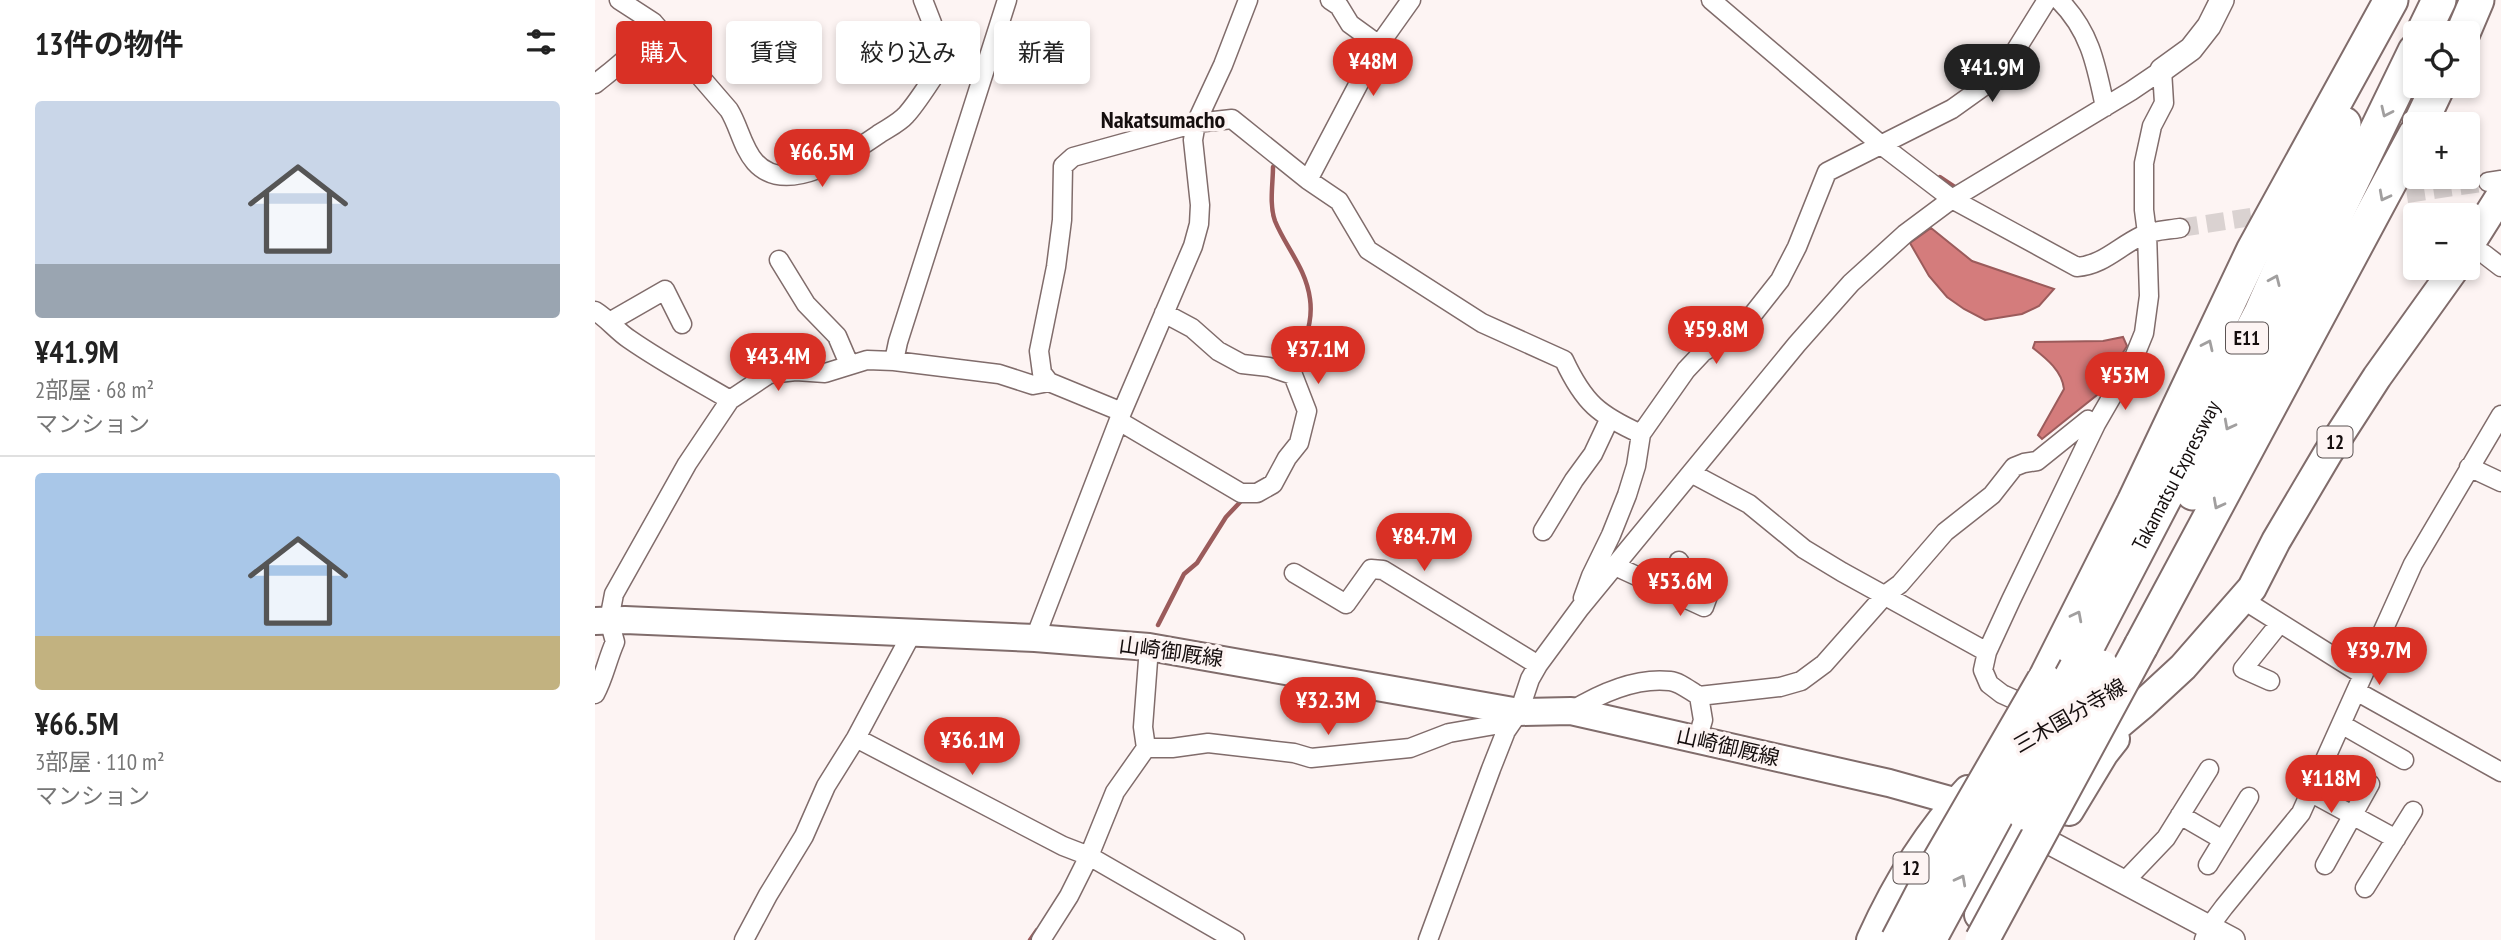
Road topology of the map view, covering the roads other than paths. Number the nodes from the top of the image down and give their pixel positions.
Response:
1 (619, 0) edge
2 (923, 0) edge
3 (1007, 0) edge
4 (1248, 0) edge
5 (1330, 0) edge
6 (1411, 0) edge
7 (1711, 0) edge
8 (2047, 0) edge
9 (2059, 0) edge
10 (2222, 0) edge
11 (2391, 0) edge
12 (2401, 0) edge
13 (2439, 0) edge
14 (2477, 0) edge
15 (651, 21) edge
16 (2429, 21) edge
17 (2468, 21) edge
18 (1379, 45) junction
19 (616, 67) edge
20 (2162, 70) junction
21 (2403, 76) edge
22 (595, 84) edge
23 (707, 84) edge
24 (2105, 107) junction
25 (1196, 123) junction
26 (1879, 144) junction
27 (2403, 157) edge
28 (1308, 180) junction
29 (2497, 186) edge
30 (1952, 199) junction
31 (2480, 223) edge
32 (2180, 228) tunnel mouth
33 (2147, 233) junction
34 (2480, 253) edge
35 (779, 260) dead end
36 (2501, 267) edge
37 (2446, 280) edge
38 (595, 311) edge
39 (1164, 313) junction
40 (611, 321) junction
41 (682, 324) dead end
42 (894, 361) junction
43 (849, 365) junction
44 (1049, 382) junction
45 (730, 400) junction
46 (2501, 415) edge
47 (1121, 417) junction
48 (1609, 420) junction
49 (2096, 424) junction
50 (1641, 434) junction
51 (2469, 467) junction
52 (1691, 473) junction
53 (2501, 482) edge
54 (1543, 531) dead end
55 (1679, 561) dead end
56 (1615, 566) junction
57 (1294, 573) dead end
58 (1715, 577) dead end
59 (1667, 591) junction
60 (1885, 595) junction
61 (2242, 599) junction
62 (1580, 608) junction
63 (2223, 620) junction
64 (602, 621) edge
65 (2280, 623) junction
66 (912, 632) junction
67 (1035, 638) junction
68 (1149, 647) junction
69 (1987, 652) junction
70 (1538, 665) junction
71 (2075, 671) junction
72 (2270, 681) dead end
73 (2359, 683) junction
74 (595, 694) edge
75 (1699, 696) junction
76 (2143, 704) junction
77 (1571, 711) junction
78 (1516, 717) junction
79 (2059, 719) junction
80 (2341, 724) junction
81 (856, 738) junction
82 (1697, 740) junction
83 (1146, 748) junction
84 (2404, 760) dead end
85 (2209, 769) dead end
86 (2501, 772) edge
87 (2370, 784) dead end
88 (2310, 792) junction
89 (2249, 797) dead end
90 (1958, 801) junction
91 (2413, 811) dead end
92 (2180, 816) junction
93 (2353, 816) junction
94 (2020, 827) junction
95 (2396, 839) junction
96 (2223, 840) junction
97 (2049, 842) junction
98 (1083, 853) junction
99 (2208, 865) dead end
100 (2325, 865) dead end
101 (2124, 882) junction
102 (2365, 888) dead end
103 (2206, 933) edge
104 (744, 940) edge
105 (1041, 940) edge
106 (1235, 940) edge
107 (1428, 940) edge
108 (1871, 940) edge
109 (1898, 940) edge
110 (1929, 940) edge
111 (1957, 940) edge
112 (1968, 940) edge
113 (1982, 940) edge
114 (2001, 940) edge
115 (2233, 940) edge

1 - 15 street
2 - 23 street
3 - 42 street
4 - 25 street
5 - 18 street
6 - 18 street
7 - 26 street
8 - 26 street
9 - 24 street
10 - 20 street
71 -> 11 highway
71 -> 12 highway, Takamatsu Expressway / E11
13 - 16 highway
14 - 17 highway
18 - 28 street
19 - 22 street
20 - 24 street
20 - 33 street
21 -> 71 highway, Takamatsu Expressway / E11
24 - 30 street
25 - 28 street
25 - 39 street
25 - 44 street
26 - 30 street
26 - 50 street
27 -> 113 highway, bridge
28 - 48 street
29 - 31 main road
30 - 33 street
30 - 52 street
32 - 33 street
33 - 49 street
34 - 36 street
35 - 43 street
37 - 61 main road, 三木国分寺線 / 12
38 - 40 street
39 - 47 street
39 - 47 street
40 - 41 street
40 - 45 street
42 - 43 street
42 - 44 street
43 - 45 street
44 - 47 street
45 - 64 street
46 - 51 street
47 - 67 street
48 - 50 street
48 - 54 street
49 - 60 street
49 - 69 street
50 - 62 street
51 - 53 street
51 - 73 street
52 - 56 street
52 - 60 street
55 - 59 street
56 - 59 street
56 - 62 street
57 - 70 street
58 - 59 street
60 - 69 street
60 - 75 street
61 - 63 main road, 三木国分寺線 / 12
61 - 65 street
62 - 70 street
63 - 76 main road, 三木国分寺線 / 12
63 - 79 main road, 三木国分寺線 / 12
64 - 66 main road, 山崎御厩線
64 - 74 street
65 - 72 street
65 - 73 street
66 - 67 main road, 山崎御厩線
66 - 81 street
67 - 68 main road, 山崎御厩線
68 - 78 main road, 山崎御厩線
68 - 83 street
69 - 79 street
70 - 78 street
71 - 109 highway, bridge
110 -> 71 highway, Takamatsu Expressway / E11, bridge
71 - 111 highway, Takamatsu Expressway / E11, bridge
73 - 80 street
73 - 86 street
75 - 77 street
75 - 82 street
76 - 94 main road, 三木国分寺線 / 12
76 - 97 main road
77 - 78 main road, 山崎御厩線
77 - 82 main road, 山崎御厩線
78 - 83 street
78 - 107 street
79 - 90 main road, 三木国分寺線 / 12
80 - 84 street
80 - 88 street
81 - 98 street
81 - 104 street
82 - 90 main road, 山崎御厩線
83 - 98 street
85 - 92 street
87 - 93 street
88 - 93 street
88 - 103 street
89 - 96 street
90 - 94 main road, 山崎御厩線
90 - 108 main road, 三木国分寺線 / 12
91 - 95 street
92 - 96 street
92 - 101 street
93 - 95 street
93 - 100 street
94 - 97 street
94 - 112 main road, 三木国分寺線 / 12
95 - 102 street
96 - 99 street
97 - 101 street
97 - 114 main road
98 - 105 street
98 - 106 street
101 - 103 street
103 - 115 street

